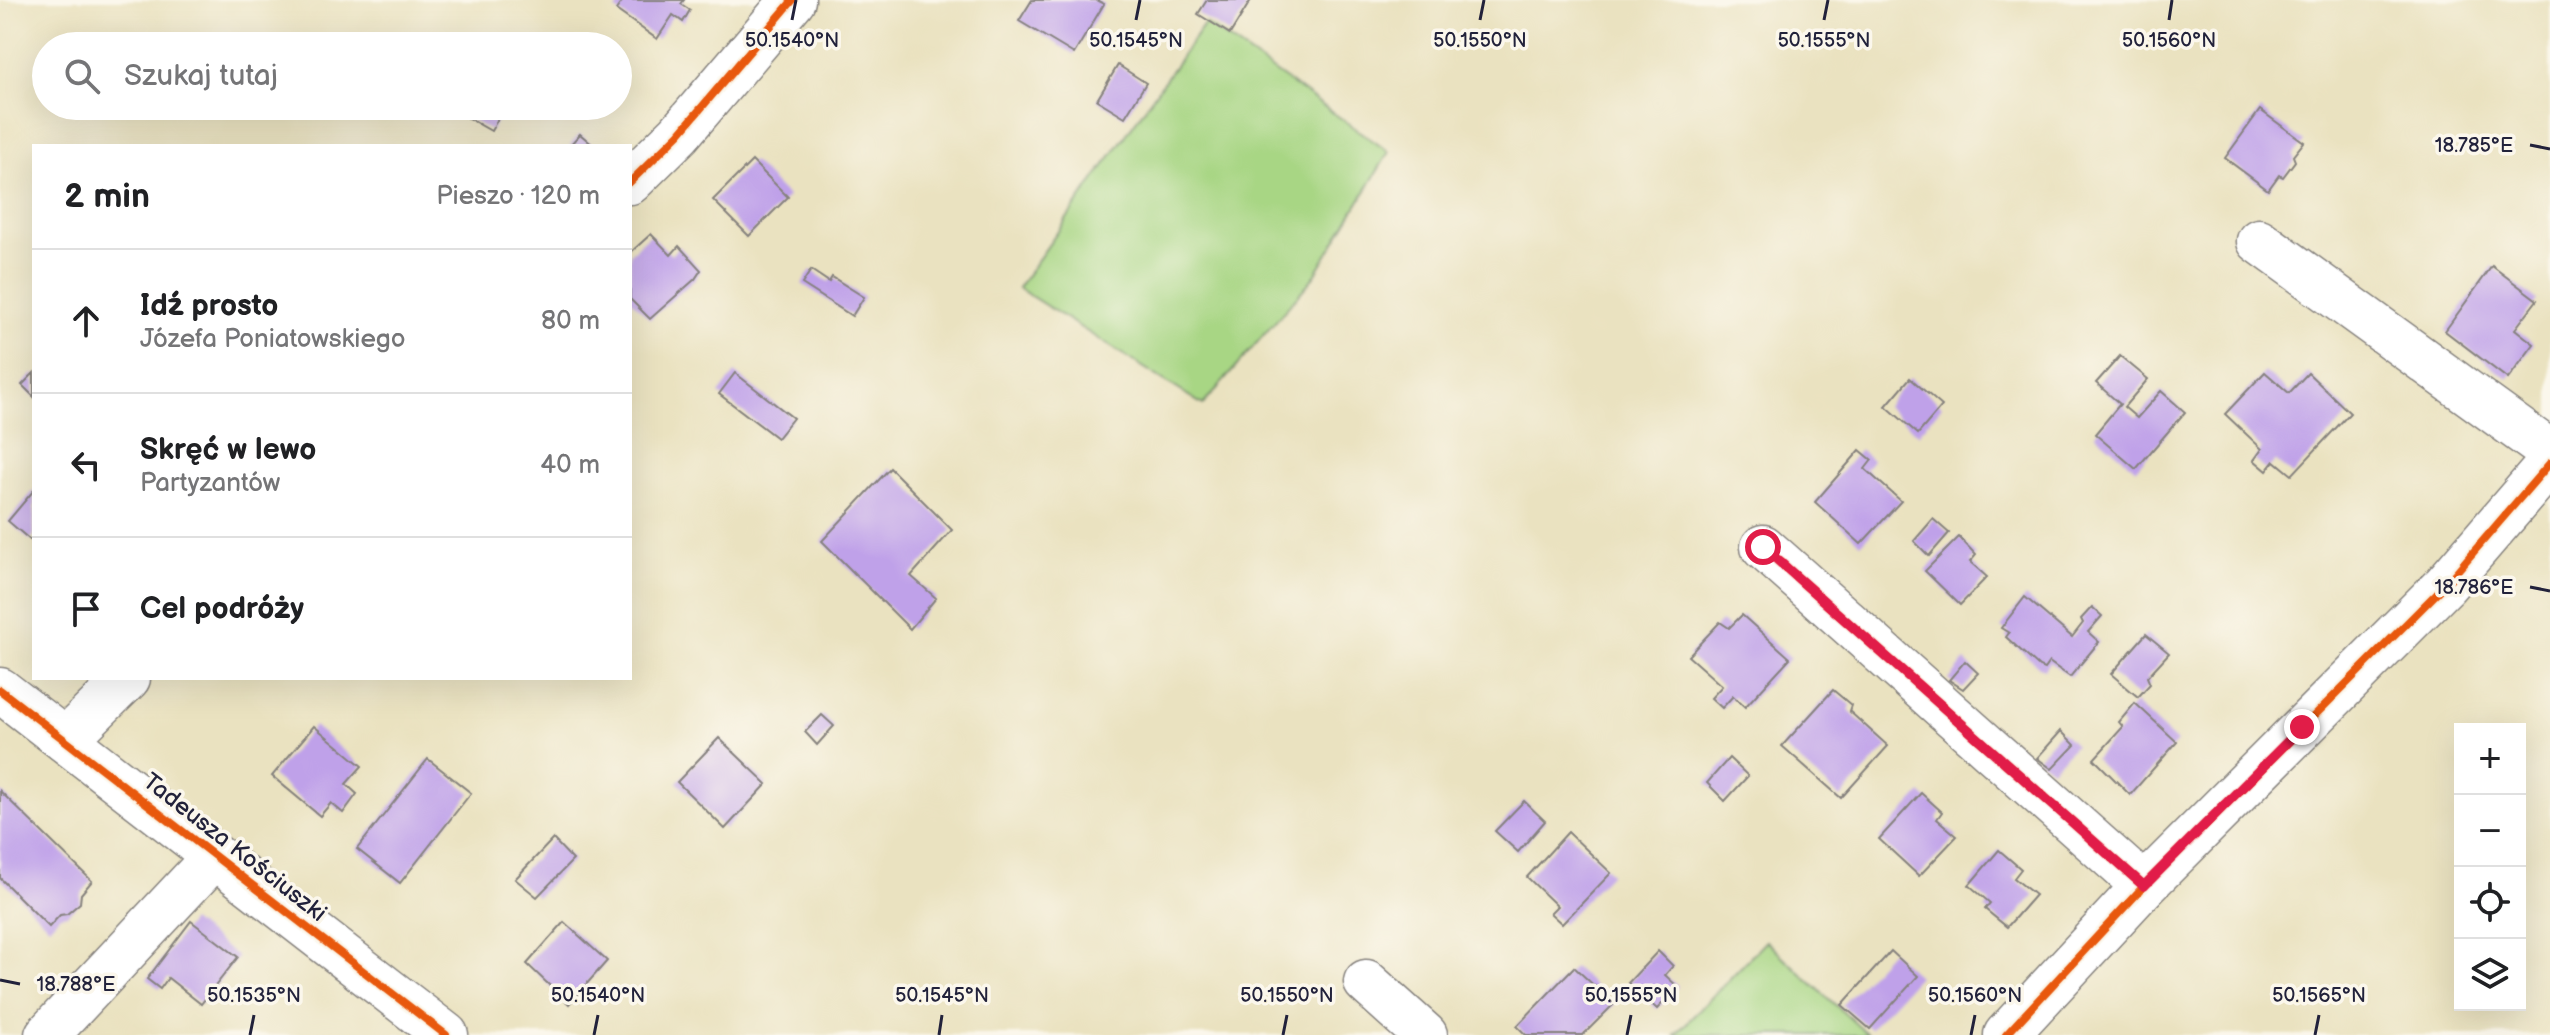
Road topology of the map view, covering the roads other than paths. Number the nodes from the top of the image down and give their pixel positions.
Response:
1 (793, 0) edge
2 (632, 180) edge
3 (2259, 241) dead end
4 (2550, 452) edge
5 (2550, 463) edge
6 (1763, 547) dead end
7 (126, 680) edge
8 (0, 690) edge
9 (65, 740) junction
10 (214, 857) junction
11 (2144, 886) junction
12 (1366, 982) dead end
13 (47, 1035) edge
14 (446, 1035) edge
15 (1425, 1035) edge
16 (2006, 1035) edge

1 - 2 street
3 - 4 street
5 - 11 street
6 - 11 street
7 - 9 street
8 - 9 street, Tadeusza Kościuszki
9 - 10 street, Tadeusza Kościuszki
10 - 13 street
10 - 14 street, Tadeusza Kościuszki
11 - 16 street
12 - 15 street

